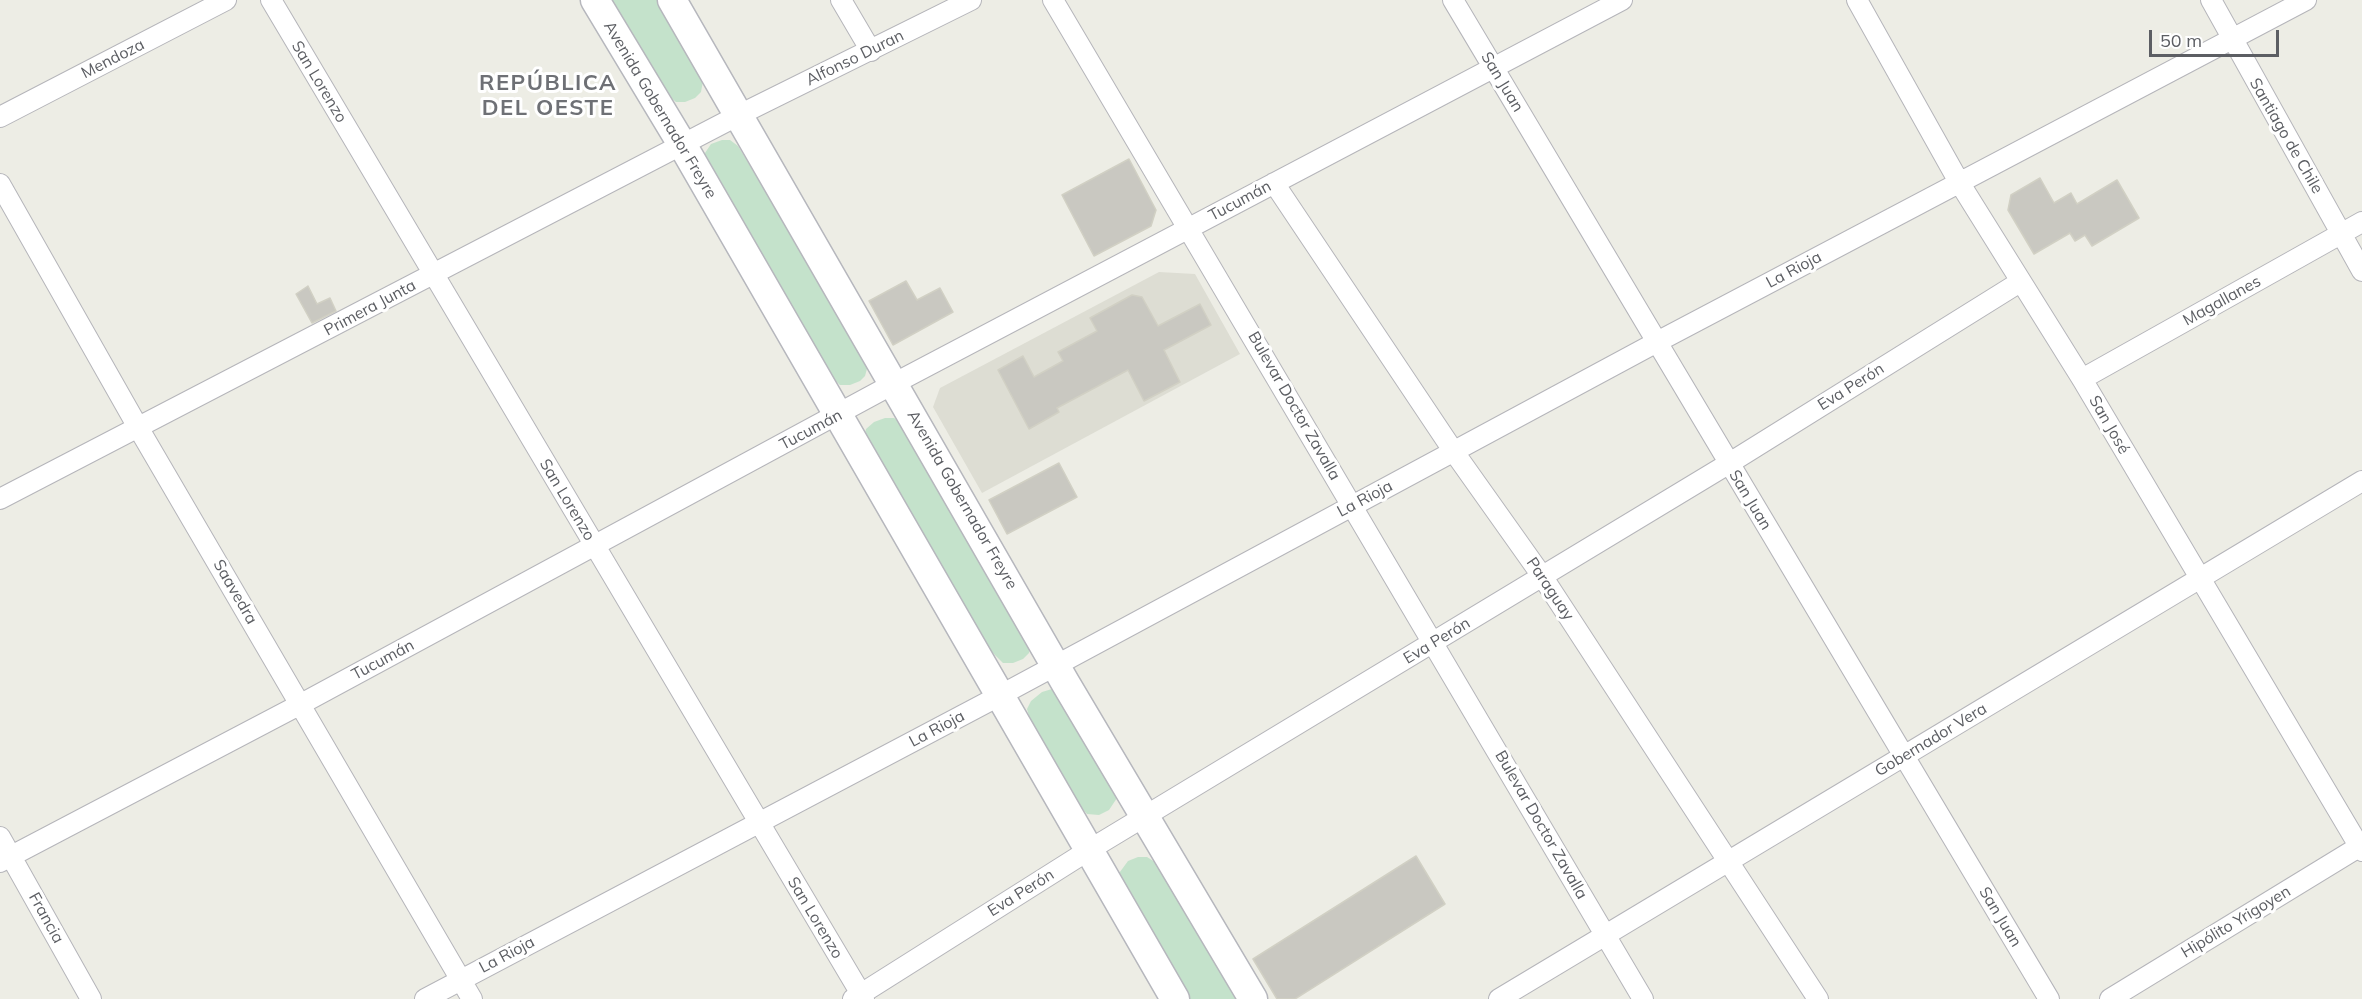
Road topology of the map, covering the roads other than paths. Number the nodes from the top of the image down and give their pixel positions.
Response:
1 (226, 0) edge
2 (271, 0) edge
3 (595, 0) edge
4 (672, 0) edge
5 (841, 0) edge
6 (971, 0) edge
7 (1053, 0) edge
8 (1453, 0) edge
9 (1622, 0) edge
10 (1857, 0) edge
11 (2211, 0) edge
12 (2306, 0) edge
13 (2232, 40) junction
14 (871, 51) junction
15 (1493, 67) junction
16 (739, 115) junction
17 (0, 117) edge
18 (683, 146) junction
19 (1959, 182) junction
20 (1274, 183) junction
21 (0, 184) edge
22 (2362, 222) edge
23 (1190, 228) junction
24 (2342, 233) junction
25 (2362, 271) edge
26 (434, 274) junction
27 (2020, 282) junction
28 (1658, 342) junction
29 (2082, 379) junction
30 (895, 383) junction
31 (838, 416) junction
32 (139, 429) junction
33 (1454, 452) junction
34 (1728, 464) junction
35 (2362, 480) edge
36 (0, 499) edge
37 (1352, 506) junction
38 (594, 546) junction
39 (1542, 576) junction
40 (2200, 580) junction
41 (1434, 643) junction
42 (1055, 665) junction
43 (999, 696) junction
44 (301, 704) junction
45 (1903, 756) junction
46 (1145, 817) junction
47 (758, 822) junction
48 (0, 837) edge
49 (2361, 848) edge
50 (1089, 850) junction
51 (5, 859) edge
52 (1730, 861) junction
53 (1606, 936) junction
54 (461, 980) junction
55 (860, 997) edge
56 (92, 999) edge
57 (425, 999) edge
58 (472, 999) edge
59 (1175, 999) edge
60 (1253, 999) edge
61 (1499, 999) edge
62 (1643, 999) edge
63 (1818, 999) edge
64 (2049, 999) edge
65 (2110, 999) edge

1 - 17 street, Mendoza
2 - 26 street, San Lorenzo
3 - 18 main road, Avenida Gobernador Freyre
4 - 16 main road, Avenida Gobernador Freyre
5 - 14 street
6 - 14 street, Alfonso Duran
7 - 23 street, Bulevar Doctor Zavalla
8 - 15 street, San Juan
9 - 15 street, Tucumán
10 - 19 street, San José
11 - 13 street, Santiago de Chile
12 - 13 street, La Rioja
13 - 19 street, La Rioja
13 - 24 street, Santiago de Chile
14 - 16 street, Alfonso Duran
15 - 20 street, Tucumán
15 - 28 street, San Juan
16 - 18 street, Primera Junta
16 - 30 main road, Avenida Gobernador Freyre
18 - 26 street, Primera Junta
18 - 31 main road, Avenida Gobernador Freyre
19 - 27 street, San José
19 - 28 street, La Rioja
20 - 23 street, Tucumán
20 - 33 street, Paraguay
21 - 32 street, Saavedra
22 - 24 street, Magallanes
23 - 30 street, Tucumán
23 - 37 street, Bulevar Doctor Zavalla
24 - 25 street, Santiago de Chile
24 - 29 street, Magallanes
26 - 32 street, Primera Junta
26 - 38 street, San Lorenzo
27 - 29 street, San José
27 - 34 street, Eva Perón
28 - 33 street, La Rioja
28 - 34 street, San Juan
29 - 40 street, San José
30 - 31 street, Tucumán
30 - 42 main road, Avenida Gobernador Freyre
31 - 38 street, Tucumán
31 - 43 main road, Avenida Gobernador Freyre
32 - 36 street, Primera Junta
32 - 44 street, Saavedra
33 - 37 street, La Rioja
33 - 39 street, Paraguay
34 - 39 street, Eva Perón
34 - 45 street, San Juan
35 - 40 street, Gobernador Vera
37 - 41 street, Bulevar Doctor Zavalla
37 - 42 street, La Rioja
38 - 44 street, Tucumán
38 - 47 street, San Lorenzo
39 - 41 street, Eva Perón
39 - 52 street, Paraguay
40 - 45 street, Gobernador Vera
40 - 49 street, San José
41 - 46 street, Eva Perón
41 - 53 street, Bulevar Doctor Zavalla
42 - 43 street, La Rioja
42 - 46 main road, Avenida Gobernador Freyre
43 - 47 street, La Rioja
43 - 50 main road, Avenida Gobernador Freyre
44 - 51 street, Tucumán
44 - 54 street, Saavedra
45 - 52 street, Gobernador Vera
45 - 64 street, San Juan
46 - 50 street, Eva Perón
46 - 60 main road, Avenida Gobernador Freyre
47 - 54 street, La Rioja
47 - 55 street, San Lorenzo
48 - 51 street, Francia
49 - 65 street, Hipólito Yrigoyen
50 - 55 street, Eva Perón
50 - 59 main road, Avenida Gobernador Freyre
51 - 56 street, Francia
52 - 53 street, Gobernador Vera
52 - 63 street, Paraguay
53 - 61 street, Gobernador Vera
53 - 62 street, Bulevar Doctor Zavalla
54 - 57 street, La Rioja
54 - 58 street, Saavedra

